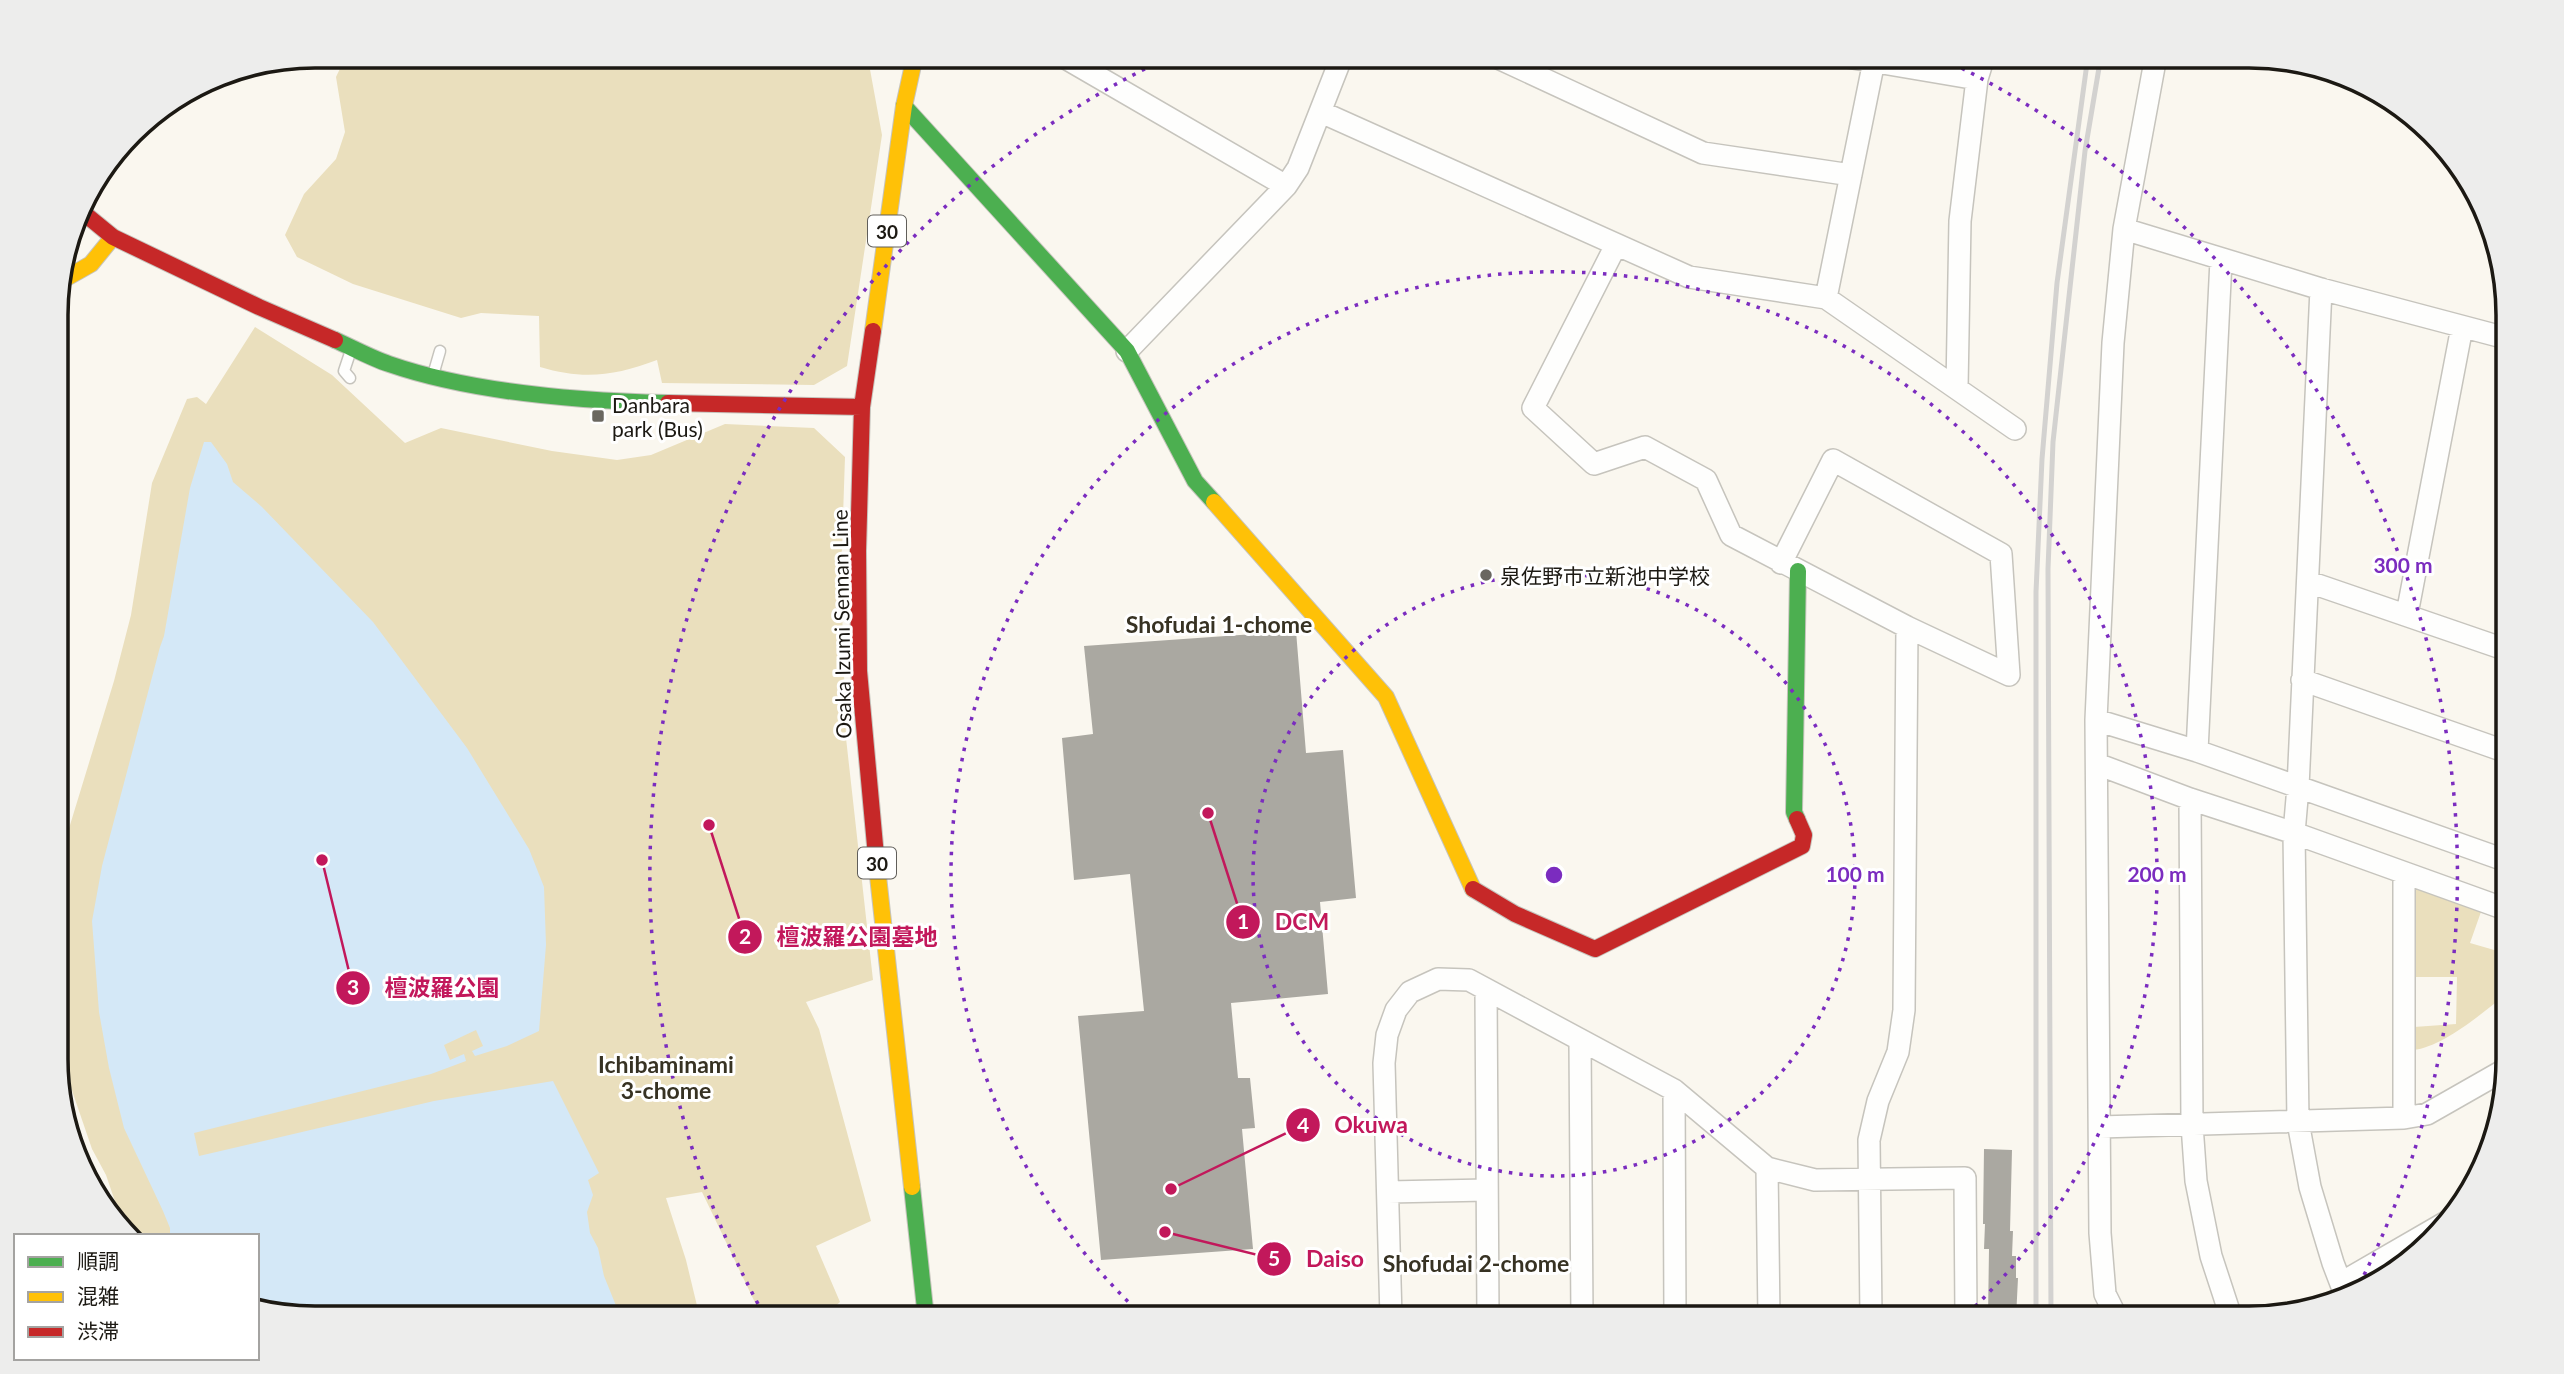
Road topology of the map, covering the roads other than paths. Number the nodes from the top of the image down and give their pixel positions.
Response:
1 (912, 68) edge
2 (1083, 68) edge
3 (1338, 68) edge
4 (1520, 68) edge
5 (1872, 68) edge
6 (1920, 68) edge
7 (1980, 68) edge
8 (2154, 68) edge
9 (1977, 79) junction
10 (904, 106) junction
11 (1321, 113) junction
12 (1851, 175) junction
13 (1286, 186) junction
14 (89, 217) edge
15 (2124, 229) junction
16 (113, 237) junction
17 (1616, 245) junction
18 (2221, 260) junction
19 (71, 275) edge
20 (2321, 289) junction
21 (1826, 298) junction
22 (2462, 327) junction
23 (2496, 336) edge
24 (352, 347) junction
25 (440, 351) dead end
26 (1127, 351) junction
27 (433, 375) junction
28 (350, 378) dead end
29 (1957, 388) junction
30 (862, 407) junction
31 (2015, 429) dead end
32 (1789, 567) junction
33 (2309, 582) junction
34 (2407, 614) junction
35 (1907, 627) junction
36 (2496, 646) edge
37 (2302, 680) junction
38 (2096, 720) junction
39 (2496, 748) edge
40 (2197, 751) junction
41 (2097, 764) junction
42 (2298, 787) junction
43 (2190, 799) junction
44 (2294, 833) junction
45 (2496, 857) edge
46 (2404, 874) junction
47 (2496, 907) edge
48 (1486, 990) junction
49 (1580, 1041) junction
50 (2495, 1075) edge
51 (1674, 1090) junction
52 (2404, 1118) junction
53 (2298, 1122) junction
54 (2192, 1125) junction
55 (2100, 1127) junction
56 (1767, 1168) junction
57 (1867, 1180) junction
58 (1487, 1190) junction
59 (1388, 1192) junction
60 (2404, 1250) edge
61 (2363, 1278) edge
62 (2343, 1287) edge
63 (2105, 1294) junction
64 (925, 1306) edge
65 (1391, 1306) edge
66 (1488, 1306) edge
67 (1582, 1306) edge
68 (1675, 1306) edge
69 (1769, 1306) edge
70 (1871, 1306) edge
71 (1966, 1306) edge
72 (2104, 1306) edge
73 (2111, 1306) edge
74 (2227, 1306) edge

1 - 10 street, Osaka Izumi Sennan Line / 30
2 - 13 street
3 - 11 street
4 - 12 street
5 - 12 street
6 - 9 street
7 - 9 street
8 - 15 street
9 - 29 street
10 - 26 street
10 - 30 street, Osaka Izumi Sennan Line / 30
11 - 13 street
11 - 17 street
12 - 21 street
13 - 26 street
14 - 16 street
15 - 18 street
15 - 38 street
16 - 19 street
16 - 24 street
17 - 21 street
17 - 32 street
18 - 20 street
18 - 40 street
20 - 22 street
20 - 33 street
21 - 29 street
22 - 23 street
22 - 34 street
24 - 27 street
24 - 28 lane
25 - 27 lane
26 - 32 street
27 - 30 street
29 - 31 street
30 - 64 street, Osaka Izumi Sennan Line / 30
32 - 35 street
32 - 35 street
33 - 34 street
33 - 37 street
34 - 36 street
35 - 57 street
37 - 39 street
37 - 42 street
38 - 40 street
38 - 41 street
40 - 42 street
41 - 43 street
41 - 55 street
42 - 44 street
42 - 45 street
43 - 44 street
43 - 54 street
44 - 46 street
44 - 53 street
46 - 47 street
46 - 52 street
48 - 49 street
48 - 58 street
48 - 59 street
49 - 51 street
49 - 67 street
50 - 52 street
51 - 56 street
51 - 68 street
52 - 53 street
53 - 54 street
53 - 62 street
54 - 55 street
54 - 74 street
55 - 63 street
56 - 57 street
56 - 69 street
57 - 70 street
57 - 71 street
58 - 59 street
58 - 66 street
59 - 65 street
60 - 61 street
63 - 72 street
63 - 73 street

